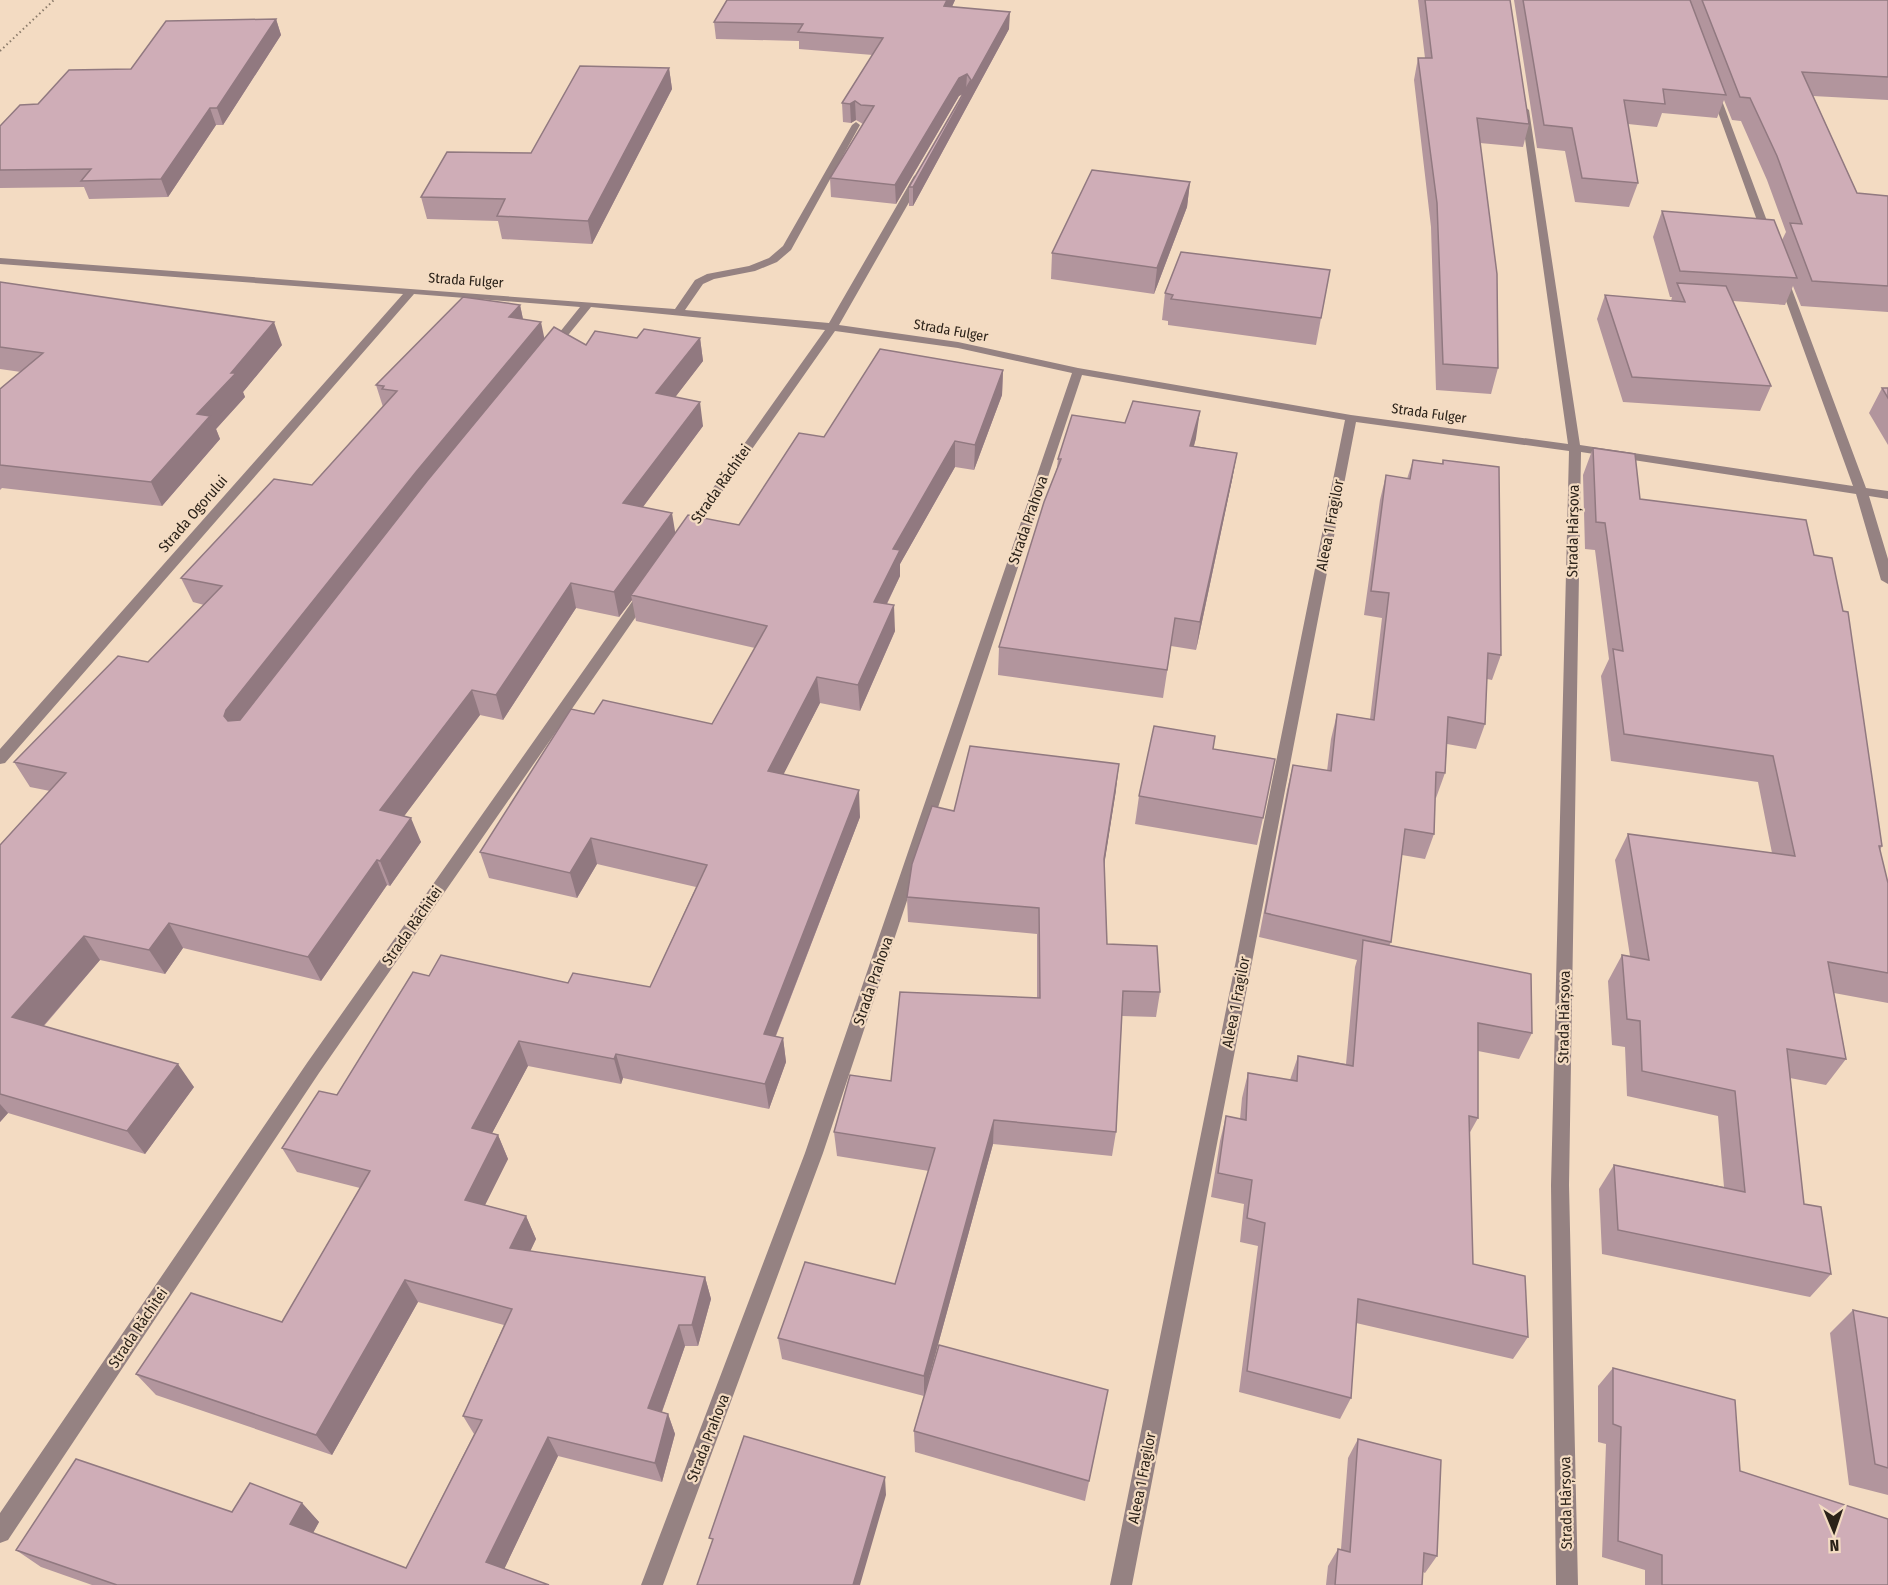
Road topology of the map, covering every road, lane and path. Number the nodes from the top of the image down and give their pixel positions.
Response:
1 (54, 0) edge
2 (0, 51) edge
3 (1710, 78) edge
4 (1522, 94) edge
5 (856, 125) edge
6 (923, 170) edge
7 (1771, 245) edge
8 (0, 261) edge
9 (1779, 268) edge
10 (411, 291) junction
11 (588, 304) junction
12 (678, 313) junction
13 (832, 327) junction
14 (543, 359) edge
15 (1078, 371) junction
16 (1351, 418) junction
17 (1575, 448) junction
18 (1861, 491) junction
19 (1888, 495) edge
20 (675, 551) edge
21 (654, 580) edge
22 (1888, 580) edge
23 (0, 759) edge
24 (0, 1532) edge
25 (652, 1585) edge
26 (1121, 1585) edge
27 (1568, 1585) edge

1 - 2 path
3 - 7 street
4 - 17 street, Strada Hârșova
5 - 12 street
6 - 13 street, Strada Răchitei
8 - 10 street, Strada Fulger
9 - 18 street
10 - 11 street, Strada Fulger
10 - 23 street, Strada Ogorului
11 - 12 street, Strada Fulger
11 - 14 street
12 - 13 street, Strada Fulger
13 - 15 street, Strada Fulger
13 - 20 street, Strada Răchitei
15 - 16 street, Strada Fulger
15 - 25 street, Strada Prahova
16 - 17 street, Strada Fulger
16 - 26 street, Aleea 1 Fragilor
17 - 18 street, Strada Fulger
17 - 27 street, Strada Hârșova
18 - 19 street, Strada Fulger
18 - 22 street
21 - 24 street, Strada Răchitei

